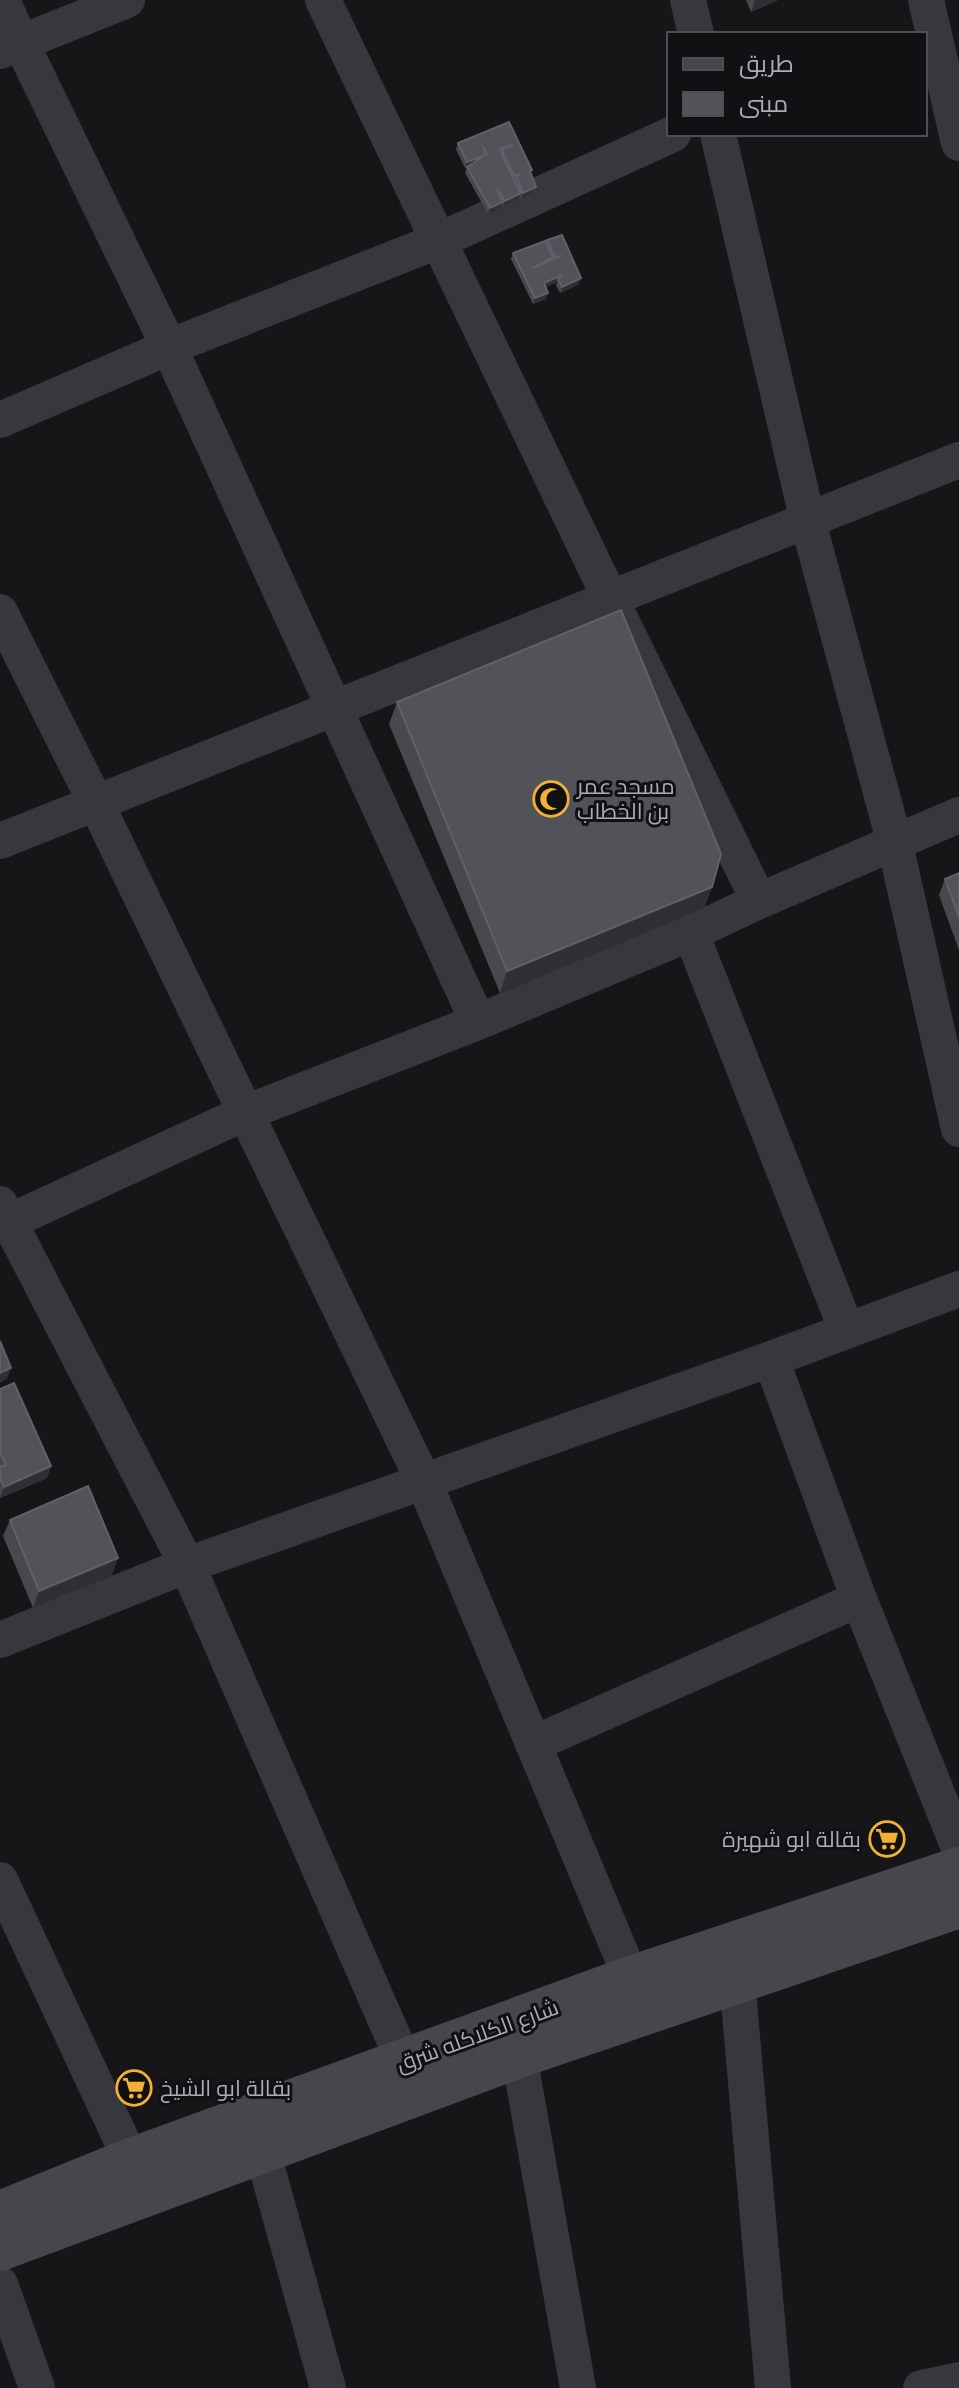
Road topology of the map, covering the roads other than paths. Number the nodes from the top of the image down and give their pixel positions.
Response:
1 (2, 0) edge
2 (127, 0) edge
3 (323, 0) edge
4 (688, 0) edge
5 (934, 20) edge
6 (696, 32) edge
7 (10, 47) edge
8 (669, 136) edge
9 (718, 136) edge
10 (959, 143) edge
11 (438, 241) junction
12 (169, 347) junction
13 (0, 420) edge
14 (959, 460) edge
15 (808, 522) junction
16 (610, 598) junction
17 (0, 612) edge
18 (335, 708) junction
19 (95, 801) junction
20 (959, 815) edge
21 (0, 841) edge
22 (895, 844) junction
23 (759, 901) junction
24 (691, 933) junction
25 (478, 1022) junction
26 (245, 1113) junction
27 (959, 1129) edge
28 (3, 1218) edge
29 (959, 1289) edge
30 (847, 1331) junction
31 (771, 1359) junction
32 (424, 1482) junction
33 (187, 1565) junction
34 (859, 1599) junction
35 (0, 1640) edge
36 (533, 1744) junction
37 (959, 1848) edge
38 (959, 1869) edge
39 (0, 1880) edge
40 (959, 1906) edge
41 (631, 1978) junction
42 (737, 1980) junction
43 (519, 2056) junction
44 (404, 2062) junction
45 (262, 2150) junction
46 (131, 2160) junction
47 (0, 2213) edge
48 (0, 2249) edge
49 (0, 2284) edge
50 (959, 2380) edge
51 (37, 2388) edge
52 (328, 2388) edge
53 (578, 2388) edge
54 (773, 2388) edge
55 (921, 2388) edge

1 - 7 street
2 - 7 street
3 - 11 street
4 - 6 street
5 - 10 street
7 - 12 street
8 - 11 street
9 - 15 street
11 - 12 street
11 - 16 street
12 - 13 street
12 - 18 street
14 - 15 street
15 - 16 street
15 - 22 street
16 - 18 street
16 - 23 street
17 - 19 street
18 - 19 street
18 - 25 street
19 - 21 street
19 - 26 street
20 - 22 street
22 - 23 street
22 - 27 street
23 - 24 street
24 - 25 street
24 - 30 street
25 - 26 street
26 - 28 street
26 - 32 street
28 - 33 street
29 - 30 street
30 - 31 street
31 - 32 street
31 - 34 street
32 - 33 street
32 - 36 street
33 - 35 street
33 - 44 street
34 - 36 street
34 - 37 street
36 - 41 street
38 - 41 street, شارع الكلاكله شرق
39 - 46 street
40 - 42 street, شارع الكلاكله شرق
41 - 44 street, شارع الكلاكله شرق
42 - 43 street, شارع الكلاكله شرق
42 - 54 street
43 - 45 street, شارع الكلاكله شرق
43 - 53 street
44 - 46 street, شارع الكلاكله شرق
45 - 48 street, شارع الكلاكله شرق
45 - 52 street
46 - 47 street, شارع الكلاكله شرق
49 - 51 street
50 - 55 street

